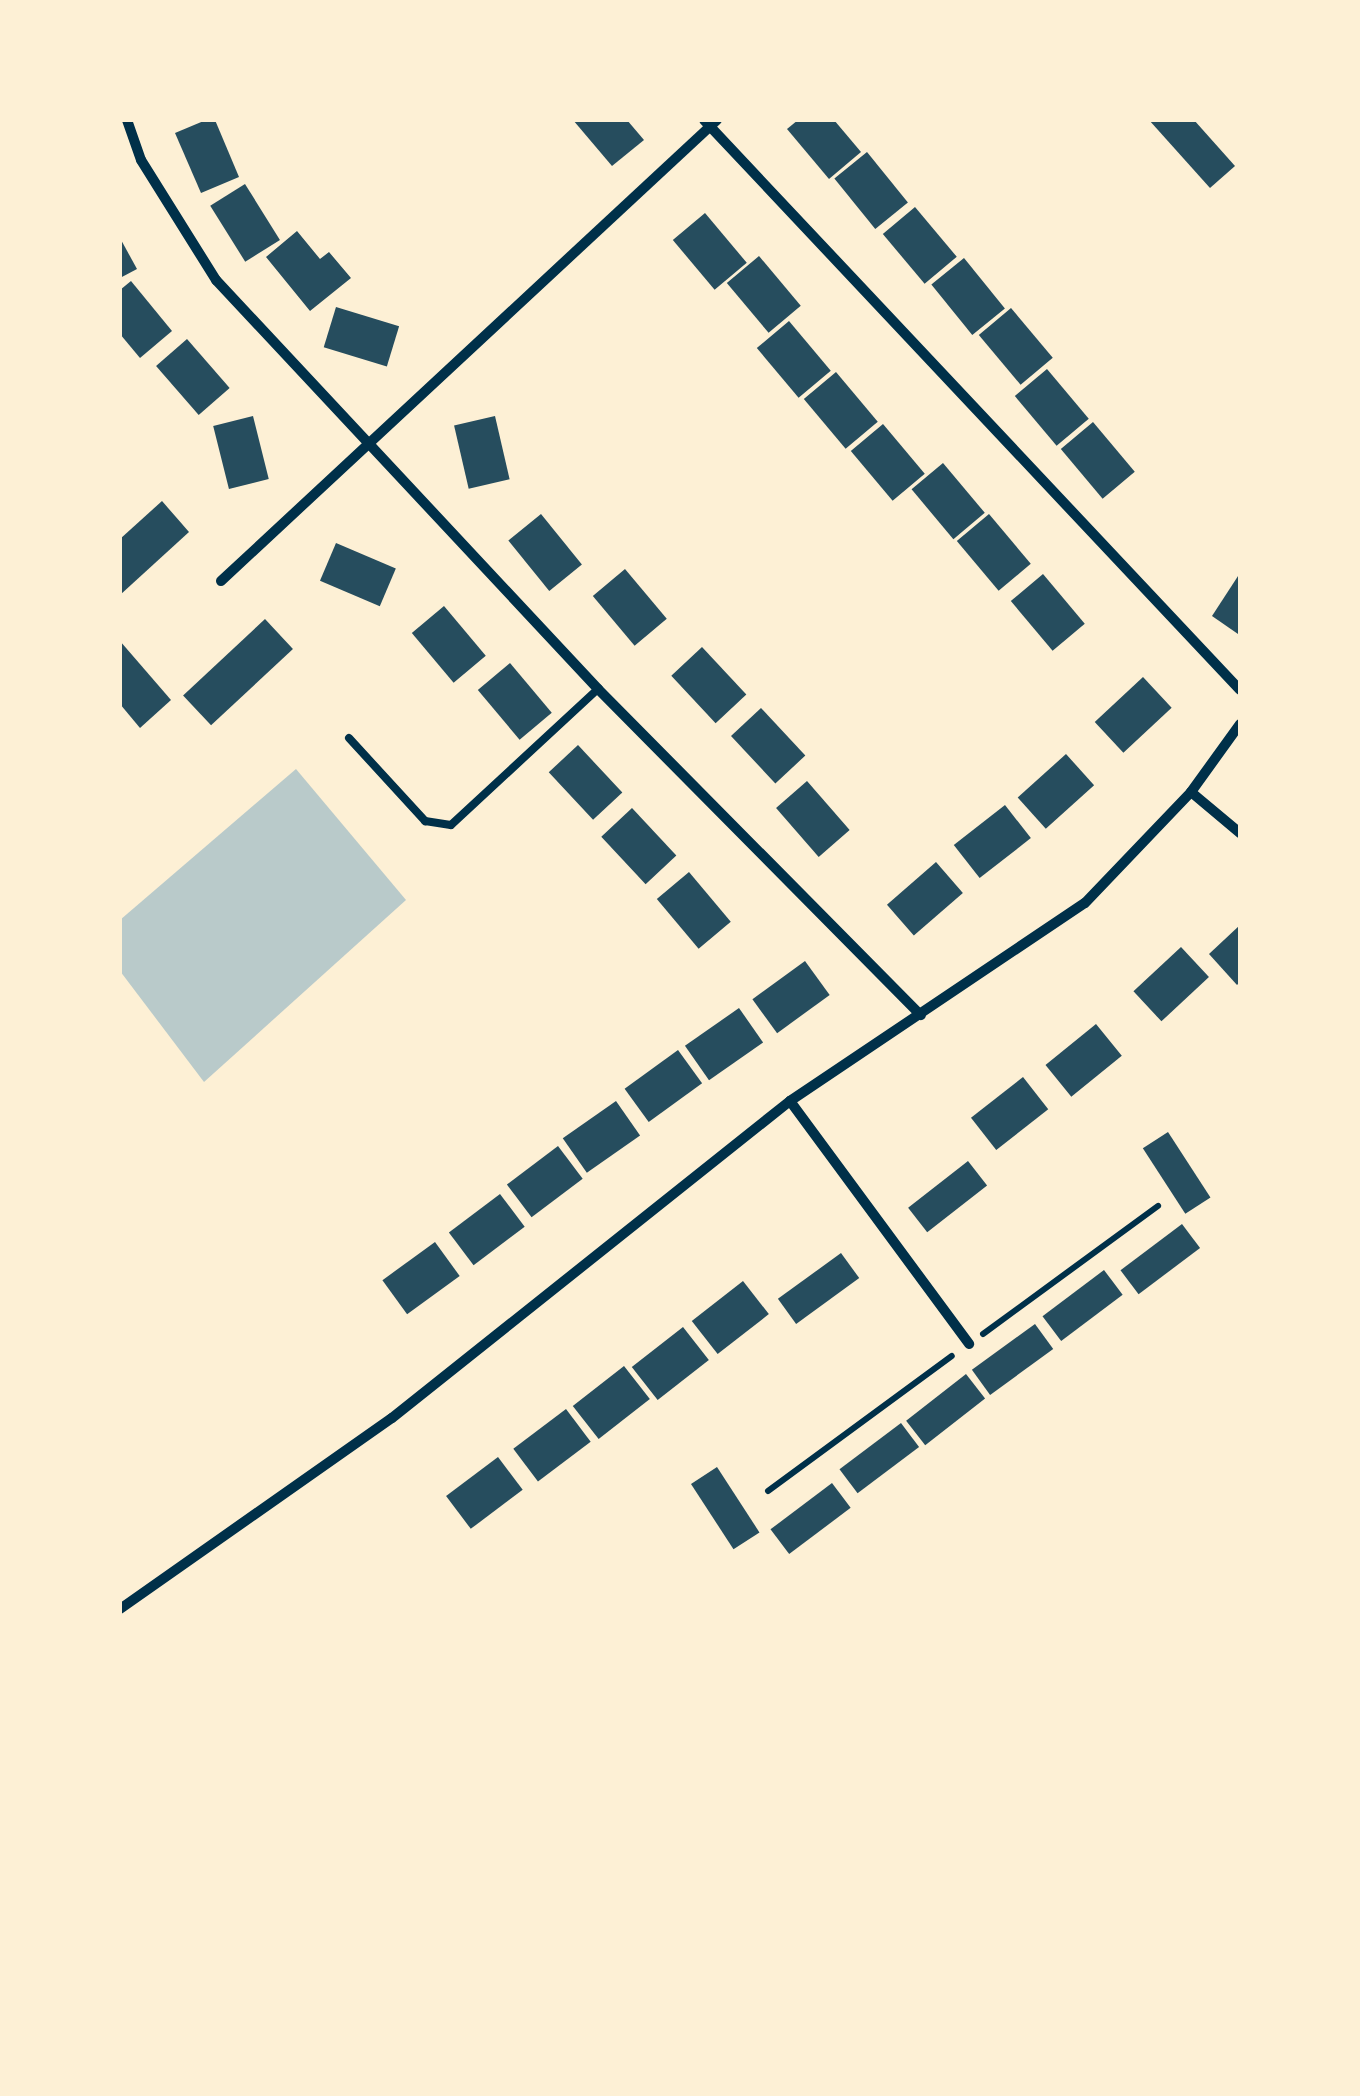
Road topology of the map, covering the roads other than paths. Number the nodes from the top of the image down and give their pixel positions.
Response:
1 (127, 120) edge
2 (710, 122) edge
3 (372, 444) junction
4 (222, 581) dead end
5 (598, 688) junction
6 (1240, 690) edge
7 (1240, 724) edge
8 (350, 738) dead end
9 (1191, 792) junction
10 (1240, 832) edge
11 (921, 1015) junction
12 (790, 1101) junction
13 (969, 1344) dead end
14 (120, 1608) edge

1 - 3 street
2 - 3 street
2 - 6 street
3 - 4 street
3 - 5 street
5 - 8 lane
5 - 11 street
7 - 9 street
9 - 10 street
9 - 11 street
11 - 12 street
12 - 13 street
12 - 14 street

